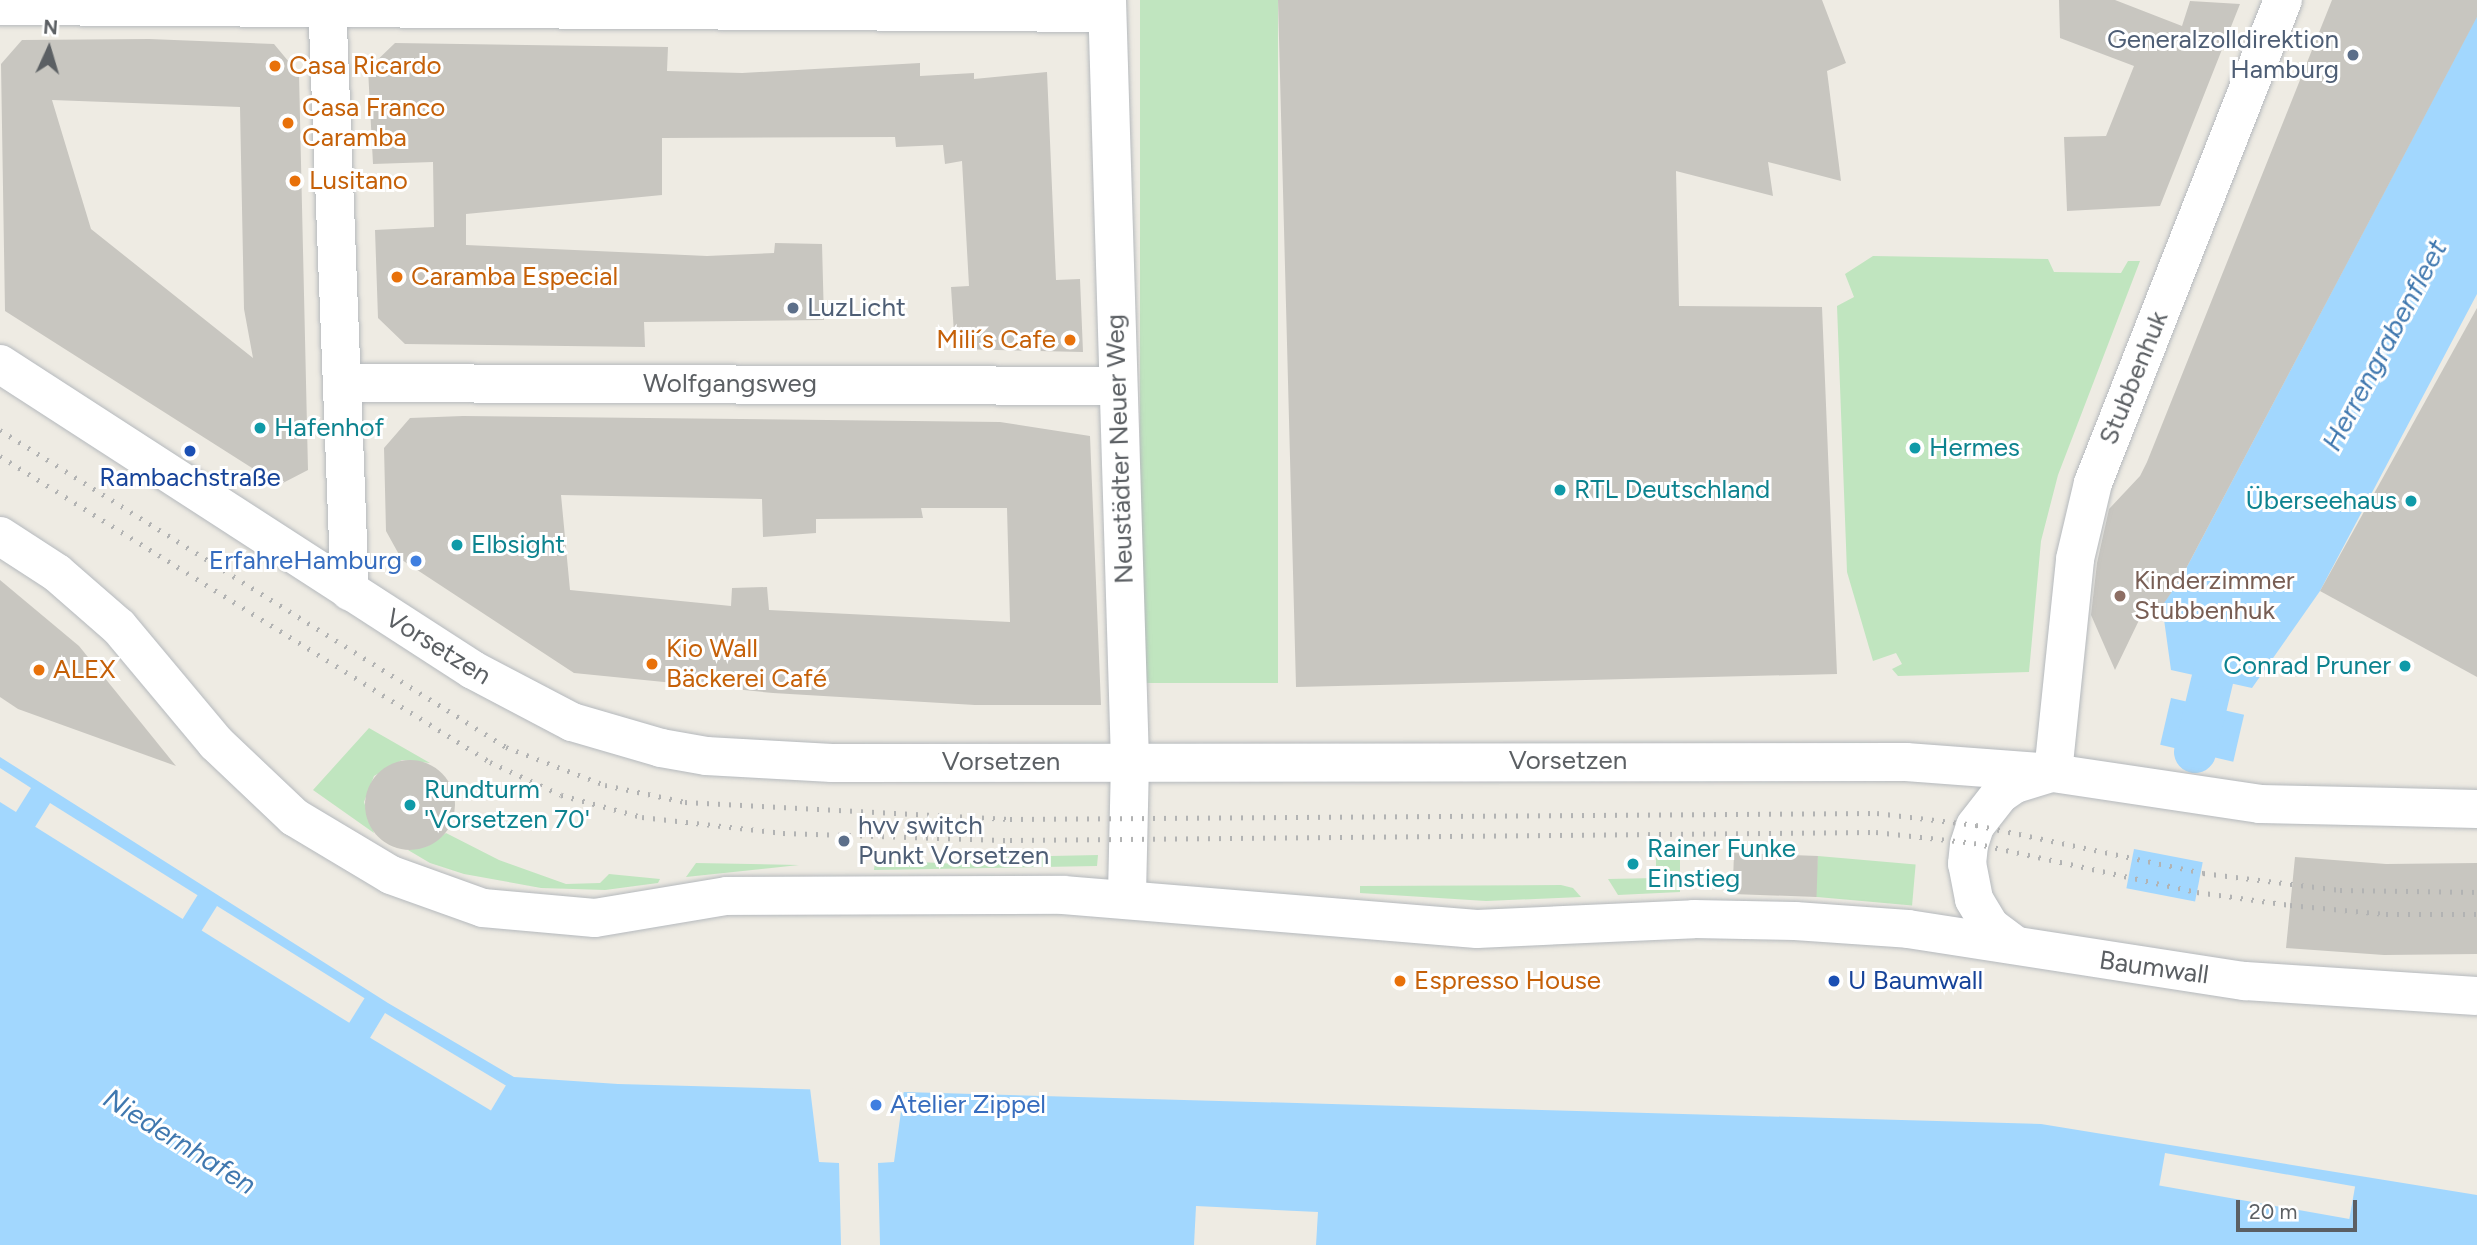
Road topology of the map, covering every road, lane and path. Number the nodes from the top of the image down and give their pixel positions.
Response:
1 (2283, 0) edge
2 (327, 4) edge
3 (0, 6) edge
4 (1107, 6) edge
5 (0, 364) edge
6 (342, 383) junction
7 (1118, 386) junction
8 (0, 536) edge
9 (350, 592) junction
10 (1130, 762) junction
11 (2053, 773) junction
12 (2477, 808) edge
13 (1127, 897) junction
14 (2015, 945) junction
15 (2477, 996) edge

1 - 11 main road, Stubbenhuk
2 - 3 main road
2 - 4 main road
2 - 6 main road
4 - 7 main road, Neustädter Neuer Weg
5 - 9 main road, Vorsetzen
6 - 7 main road, Wolfgangsweg
6 - 9 main road
7 - 10 main road, Neustädter Neuer Weg
8 - 13 main road
9 - 10 main road, Vorsetzen
10 - 11 main road, Vorsetzen
10 - 13 main road, Neustädter Neuer Weg
11 - 12 main road, Vorsetzen
11 - 14 main road
13 - 14 main road, Baumwall
14 - 15 main road, Baumwall

